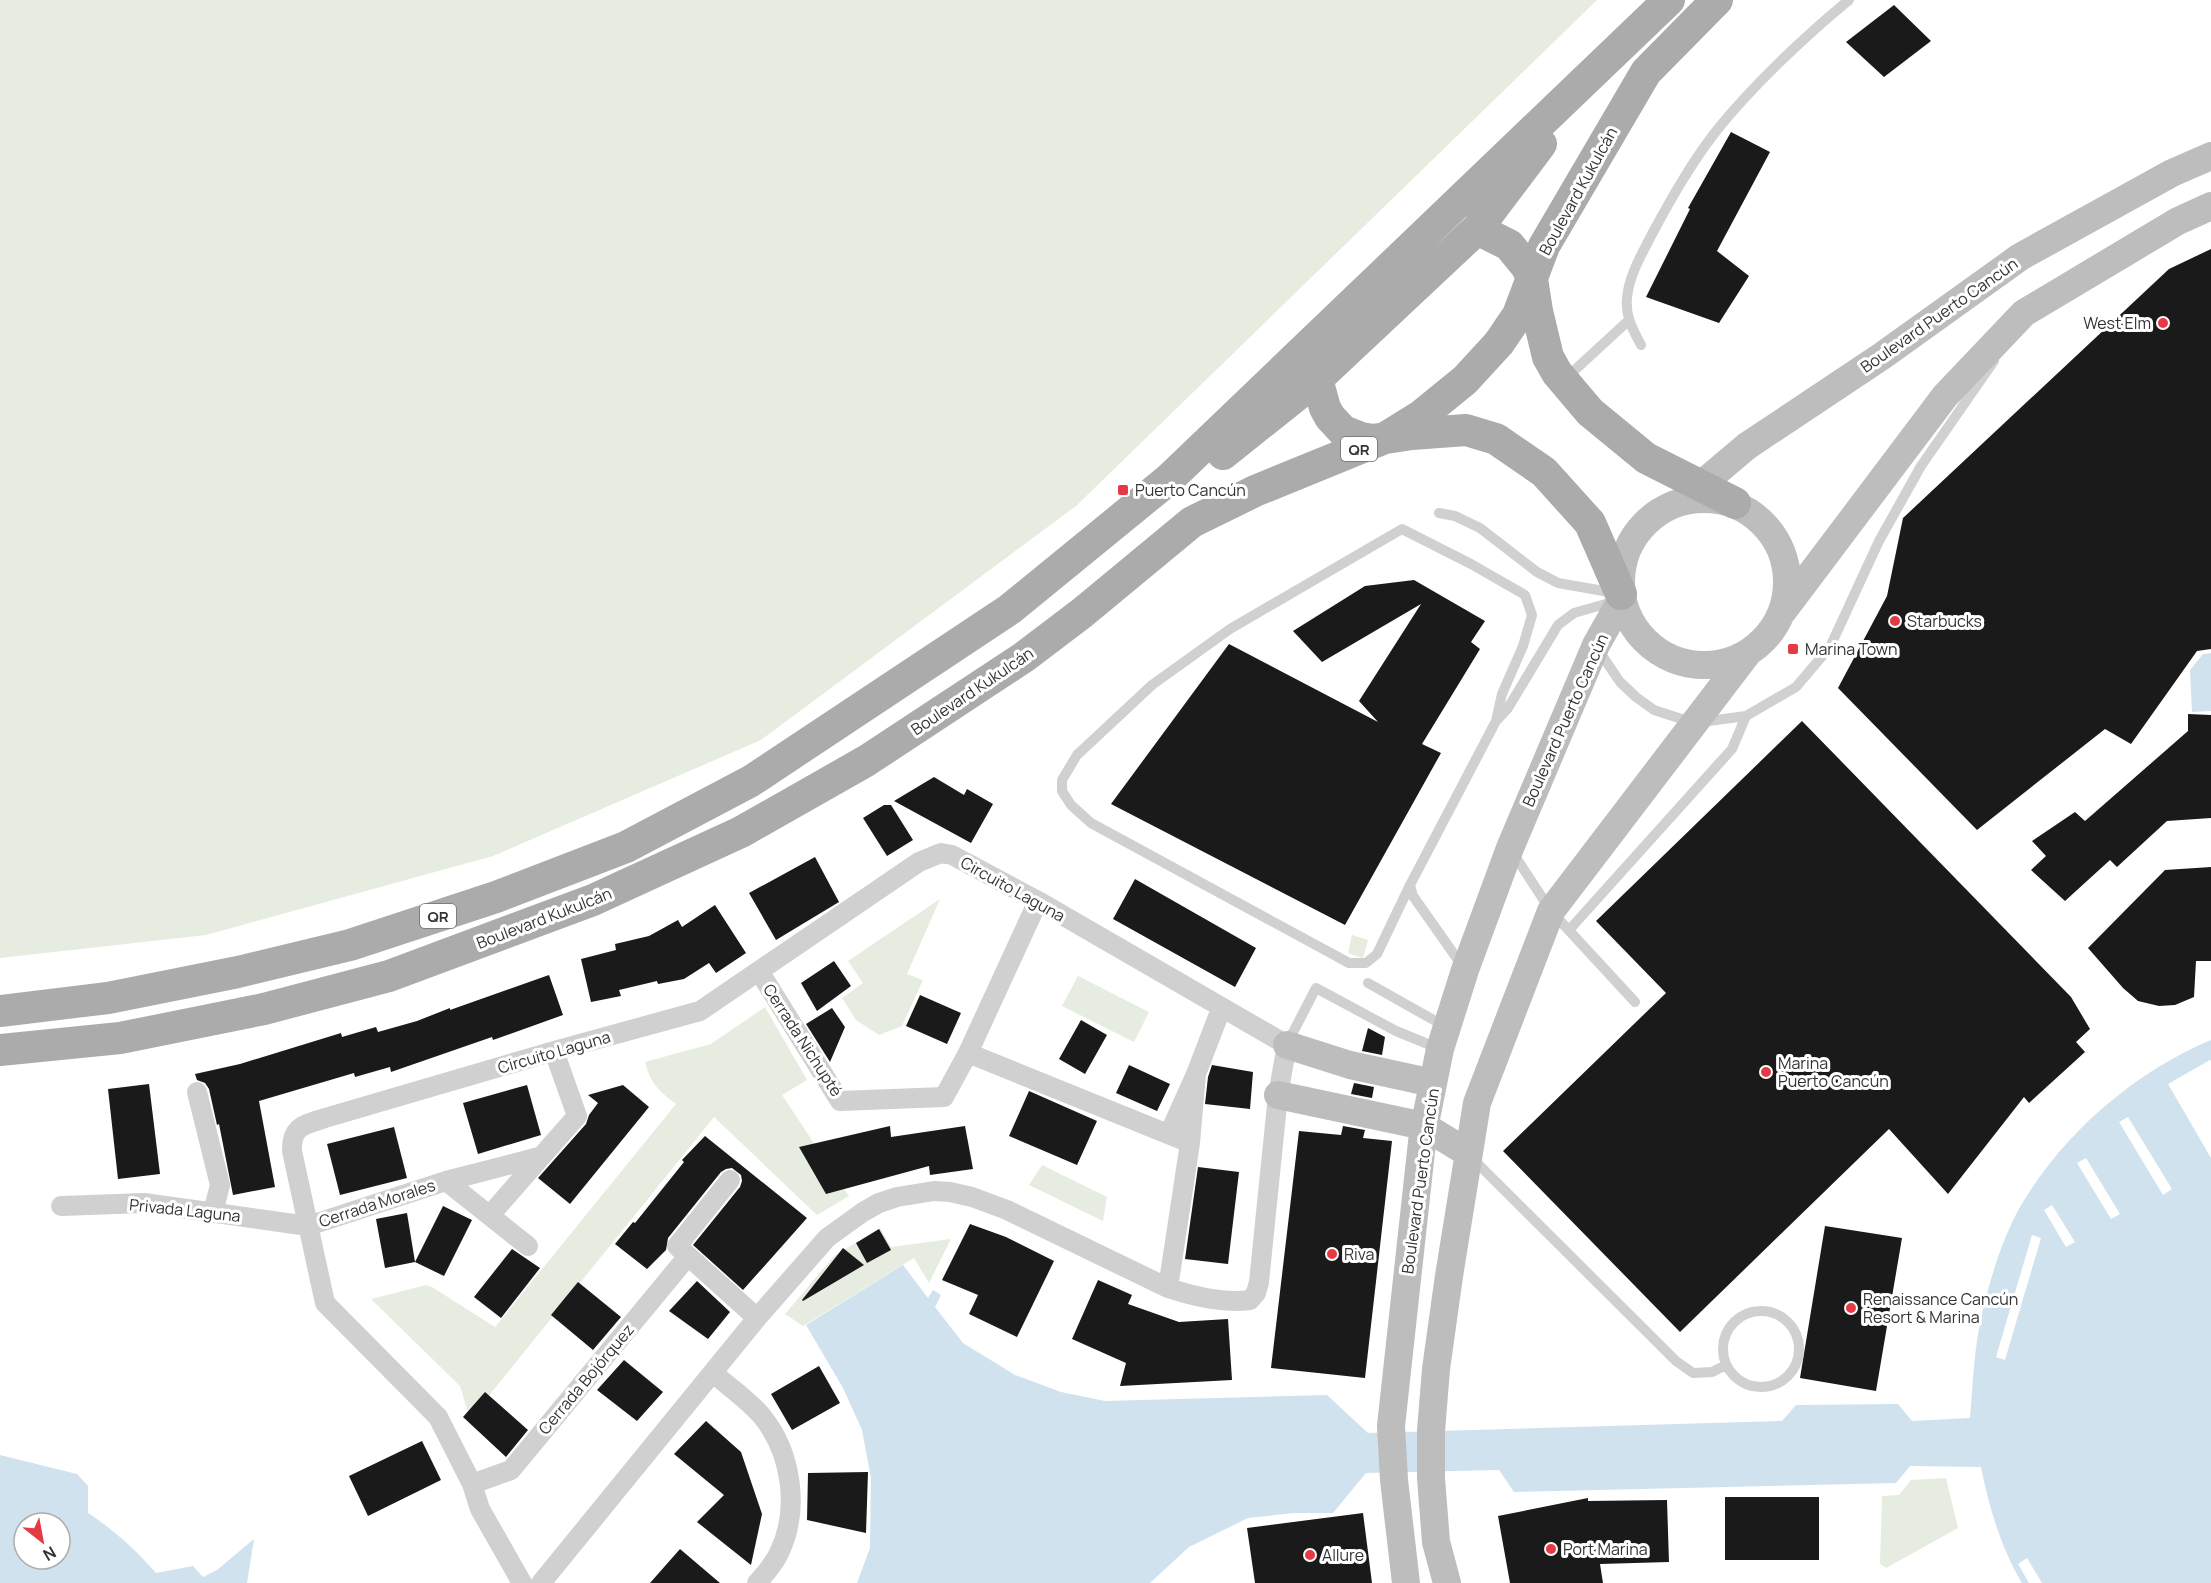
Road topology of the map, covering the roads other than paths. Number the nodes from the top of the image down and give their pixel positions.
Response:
1 (1669, 0) edge
2 (1717, 0) edge
3 (1849, 0) edge
4 (1563, 101) junction
5 (2211, 156) edge
6 (2211, 206) edge
7 (1477, 229) junction
8 (1532, 279) junction
9 (2024, 313) junction
10 (1628, 321) junction
11 (1641, 345) dead end
12 (1317, 379) junction
13 (1564, 380) junction
14 (1385, 438) junction
15 (1168, 480) junction
16 (1692, 493) junction
17 (1735, 503) joint
18 (1439, 513) dead end
19 (1621, 597) junction
20 (1783, 611) junction
21 (1596, 645) junction
22 (1747, 654) junction
23 (1746, 716) junction
24 (1496, 721) junction
25 (1694, 723) junction
26 (1510, 848) junction
27 (1410, 885) junction
28 (1038, 901) junction
29 (1561, 920) junction
30 (1465, 970) junction
31 (759, 971) junction
32 (1368, 983) dead end
33 (1635, 1002) dead end
34 (1221, 1009) junction
35 (0, 1011) edge
36 (1443, 1038) junction
37 (1287, 1045) junction
38 (0, 1050) edge
39 (554, 1051) junction
40 (968, 1053) junction
41 (1196, 1074) junction
42 (1433, 1083) junction
43 (197, 1092) dead end
44 (1278, 1095) junction
45 (1424, 1126) junction
46 (1169, 1134) junction
47 (1190, 1143) junction
48 (1468, 1154) junction
49 (539, 1157) junction
50 (730, 1180) dead end
51 (446, 1181) junction
52 (61, 1206) dead end
53 (213, 1212) junction
54 (490, 1215) junction
55 (308, 1226) junction
56 (528, 1246) dead end
57 (688, 1256) junction
58 (1168, 1288) junction
59 (757, 1318) junction
60 (1726, 1365) junction
61 (713, 1373) junction
62 (472, 1484) junction
63 (522, 1583) edge
64 (541, 1583) edge
65 (757, 1583) edge
66 (1406, 1583) edge
67 (1447, 1583) edge

1 - 4 main road, QR
2 - 8 main road, Boulevard Kukulcán / QR
3 - 10 lane
4 - 7 main road
4 - 15 main road, QR
5 - 16 street, Boulevard Puerto Cancún
6 - 9 street
7 - 8 main road
7 - 12 main road
8 - 13 main road
8 - 14 main road, Boulevard Kukulcán / QR
9 - 20 street
9 - 23 lane
10 - 11 lane
10 - 13 lane
12 - 14 main road
12 - 15 main road
13 - 16 main road
14 - 19 main road
14 - 38 main road, Boulevard Kukulcán / QR
15 - 35 main road, QR
16 - 17 main road
16 - 19 street
17 - 20 street
18 - 19 lane
19 - 21 street, Boulevard Puerto Cancún
19 - 22 street
19 - 24 lane
20 - 22 street
21 - 25 lane
21 - 26 street, Boulevard Puerto Cancún
22 - 25 street
23 - 25 lane
23 - 29 lane
24 - 27 lane
24 - 27 lane
25 - 29 street
26 - 29 lane
26 - 30 street, Boulevard Puerto Cancún
27 - 30 lane
28 - 31 street, Circuito Laguna
28 - 34 street, Circuito Laguna
28 - 40 street, Cerrada Nichupté
29 - 33 lane
29 - 48 street
30 - 36 street, Boulevard Puerto Cancún
31 - 39 street, Circuito Laguna
31 - 40 street, Cerrada Nichupté
32 - 36 lane
34 - 37 street, Circuito Laguna
34 - 41 street
36 - 37 lane
36 - 42 street, Boulevard Puerto Cancún
37 - 42 street
37 - 44 street
39 - 49 street
39 - 55 street, Circuito Laguna
40 - 46 street
41 - 46 street
41 - 47 street
42 - 45 street, Boulevard Puerto Cancún
43 - 53 street
44 - 45 street
44 - 58 street
45 - 48 street
45 - 66 street, Boulevard Puerto Cancún
46 - 47 street
47 - 58 street
48 - 60 lane
48 - 67 street
49 - 51 street, Cerrada Morales
49 - 54 street
50 - 57 street
51 - 54 street, Cerrada Morales
51 - 55 street, Cerrada Morales
52 - 53 street, Privada Laguna
53 - 55 street, Privada Laguna
54 - 56 street, Cerrada Morales
55 - 62 street, Circuito Laguna
57 - 59 street
57 - 62 street, Cerrada Bojórquez
58 - 59 street
59 - 61 street
60 - 60 lane
61 - 64 street
61 - 65 street
62 - 63 street, Circuito Laguna

